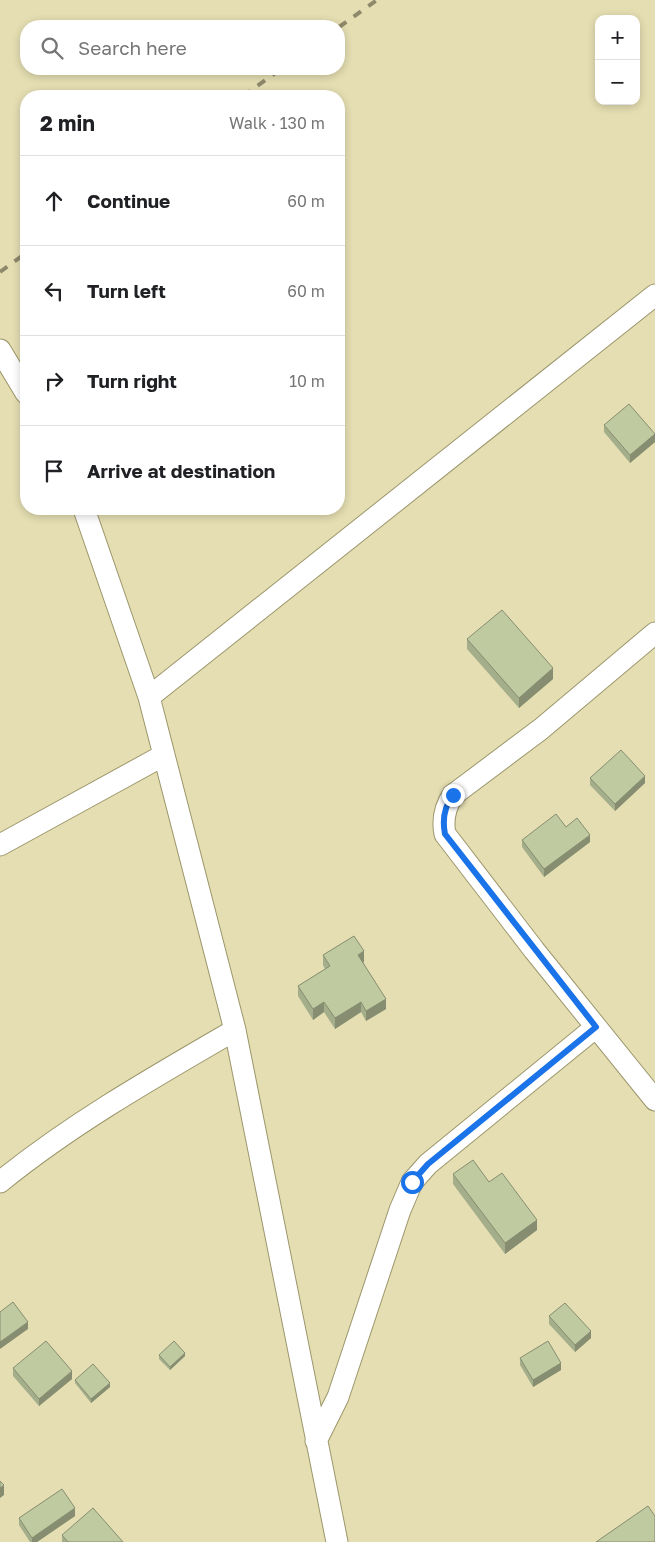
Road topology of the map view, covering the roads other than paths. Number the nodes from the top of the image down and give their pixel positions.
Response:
1 (655, 295) edge
2 (0, 350) edge
3 (20, 383) edge
4 (86, 515) edge
5 (655, 633) edge
6 (149, 697) junction
7 (164, 755) junction
8 (0, 845) edge
9 (596, 1027) junction
10 (235, 1030) junction
11 (655, 1100) edge
12 (0, 1182) edge
13 (316, 1441) junction
14 (337, 1542) edge

1 - 6 street
2 - 3 street
4 - 6 street
5 - 9 street
6 - 7 street
7 - 8 street
7 - 10 street
9 - 11 street
9 - 13 street
10 - 12 street
10 - 13 street
13 - 14 street

